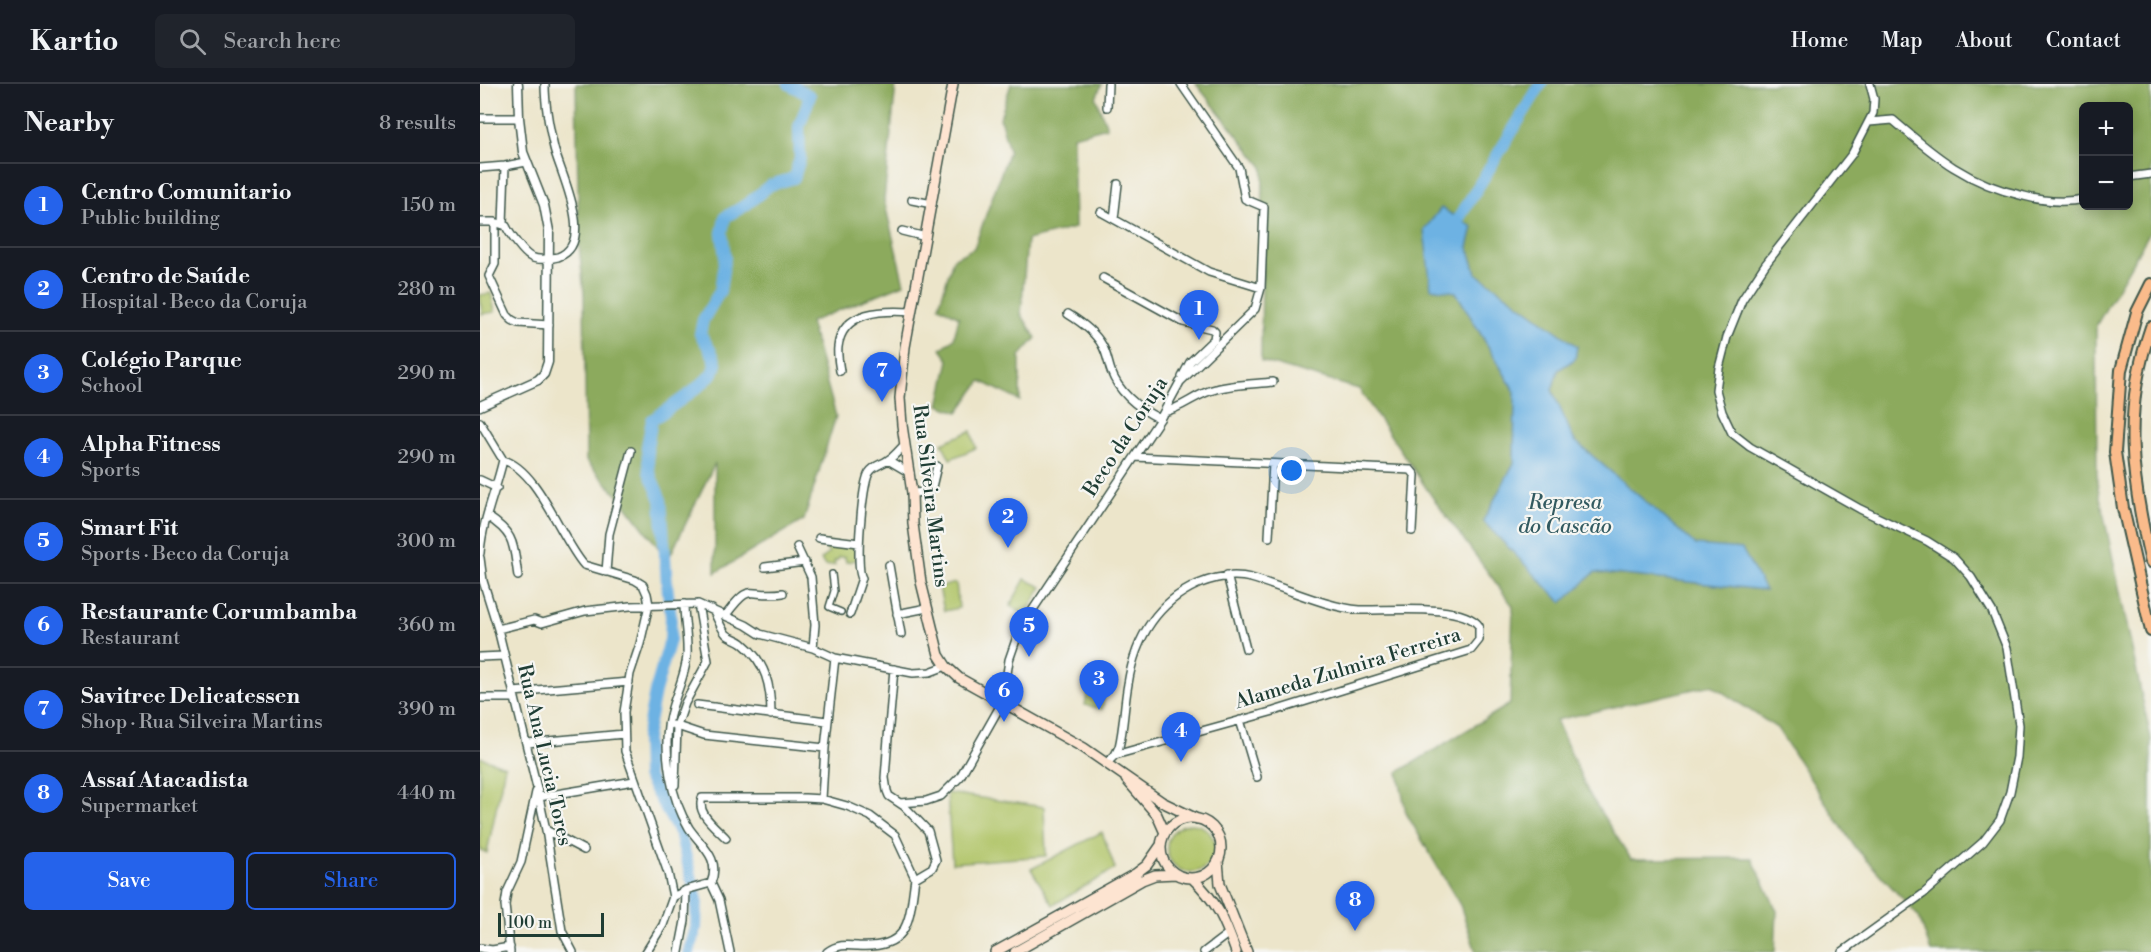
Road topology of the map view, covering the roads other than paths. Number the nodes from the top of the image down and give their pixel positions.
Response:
1 (518, 84) edge
2 (545, 84) edge
3 (953, 84) edge
4 (1108, 84) edge
5 (1181, 84) edge
6 (1870, 84) edge
7 (1107, 107) dead end
8 (480, 118) edge
9 (519, 118) junction
10 (1869, 122) junction
11 (526, 162) junction
12 (505, 166) junction
13 (480, 168) edge
14 (2151, 174) edge
15 (2133, 176) edge
16 (1118, 184) dead end
17 (2079, 199) edge
18 (912, 200) dead end
19 (932, 204) junction
20 (1101, 212) dead end
21 (1114, 219) junction
22 (480, 222) edge
23 (495, 222) junction
24 (503, 224) junction
25 (902, 231) dead end
26 (926, 237) junction
27 (550, 259) junction
28 (1103, 278) dead end
29 (2151, 284) edge
30 (1261, 288) junction
31 (912, 312) junction
32 (1068, 314) dead end
33 (549, 325) junction
34 (2151, 327) edge
35 (840, 371) dead end
36 (1180, 382) junction
37 (1273, 382) dead end
38 (482, 406) edge
39 (1162, 416) junction
40 (480, 422) edge
41 (905, 444) junction
42 (631, 451) dead end
43 (1135, 457) junction
44 (503, 460) junction
45 (888, 460) junction
46 (1273, 464) junction
47 (937, 466) dead end
48 (910, 473) junction
49 (480, 480) edge
50 (497, 488) junction
51 (912, 493) junction
52 (487, 516) junction
53 (1412, 531) dead end
54 (1269, 537) dead end
55 (819, 538) dead end
56 (860, 543) junction
57 (797, 547) dead end
58 (480, 553) edge
59 (480, 558) edge
60 (805, 562) junction
61 (2151, 562) edge
62 (480, 565) edge
63 (889, 565) dead end
64 (765, 567) dead end
65 (606, 572) junction
66 (832, 574) dead end
67 (1227, 575) junction
68 (518, 576) dead end
69 (783, 593) dead end
70 (684, 604) junction
71 (698, 604) junction
72 (649, 605) junction
73 (927, 608) junction
74 (712, 609) junction
75 (841, 612) dead end
76 (850, 614) dead end
77 (897, 614) junction
78 (726, 615) junction
79 (498, 629) junction
80 (2151, 631) edge
81 (901, 634) dead end
82 (813, 648) junction
83 (1246, 649) dead end
84 (504, 656) junction
85 (480, 657) edge
86 (835, 658) junction
87 (946, 666) junction
88 (894, 669) junction
89 (629, 682) junction
90 (514, 695) junction
91 (480, 698) edge
92 (1003, 702) junction
93 (697, 705) dead end
94 (771, 715) junction
95 (1240, 720) junction
96 (827, 721) junction
97 (668, 724) junction
98 (677, 726) junction
99 (624, 734) junction
100 (526, 743) junction
101 (825, 748) junction
102 (1115, 755) junction
103 (1107, 763) junction
104 (1125, 777) junction
105 (1257, 777) dead end
106 (634, 781) junction
107 (537, 788) junction
108 (675, 795) junction
109 (539, 797) junction
110 (822, 799) junction
111 (900, 803) junction
112 (1197, 819) junction
113 (546, 830) junction
114 (1165, 833) junction
115 (726, 838) dead end
116 (1161, 845) junction
117 (584, 850) dead end
118 (1218, 861) junction
119 (1176, 874) junction
120 (915, 878) junction
121 (1192, 878) junction
122 (711, 883) junction
123 (686, 890) junction
124 (673, 897) junction
125 (1229, 933) junction
126 (480, 948) edge
127 (510, 949) edge
128 (573, 952) edge
129 (646, 952) edge
130 (678, 952) edge
131 (730, 952) edge
132 (827, 952) edge
133 (995, 952) edge
134 (1015, 952) edge
135 (1204, 952) edge
136 (1236, 952) edge
137 (1247, 952) edge
138 (1842, 952) edge

1 - 9 street
2 - 27 street
3 - 19 main road, Rua Silveira Martins
4 - 7 street
5 - 30 street, Beco da Coruja
6 - 10 street
8 - 9 street
9 - 11 street
10 - 17 street
10 - 138 street
11 - 12 street
11 - 27 street
12 - 13 street
12 - 24 street
14 - 15 street
16 - 21 street
18 - 19 street
19 - 26 main road, Rua Silveira Martins
20 - 21 street
21 - 30 street
22 - 23 street
23 - 24 street
23 - 33 street
24 - 27 street
25 - 26 street
26 - 31 main road, Rua Silveira Martins
27 - 33 street
28 - 36 street
29 - 80 main road
30 - 36 street, Beco da Coruja
31 - 35 street
31 - 41 main road, Rua Silveira Martins
32 - 39 street
33 - 38 street
34 - 61 main road
36 - 39 street, Beco da Coruja
37 - 39 street
39 - 43 street, Beco da Coruja
40 - 44 street
41 - 45 street
41 - 48 main road, Rua Silveira Martins
42 - 65 street
43 - 46 street
43 - 92 street, Beco da Coruja
44 - 50 street
44 - 65 street
45 - 48 street
45 - 56 street
46 - 53 street
46 - 54 street
47 - 51 street
48 - 51 main road, Rua Silveira Martins
49 - 50 street
50 - 52 street
51 - 73 main road, Rua Silveira Martins
52 - 58 street
52 - 68 street
55 - 56 street
56 - 76 street
57 - 60 street
59 - 62 street, Rua Ana Lucia Tores
60 - 64 street
60 - 82 street
62 - 79 street, Rua Ana Lucia Tores
63 - 77 street
65 - 72 street
66 - 75 street
67 - 83 street
67 - 95 street, Alameda Zulmira Ferreira
67 - 102 street, Alameda Zulmira Ferreira
69 - 78 street
70 - 71 street
70 - 72 street
70 - 97 street
71 - 74 street
71 - 98 street
72 - 79 street
72 - 89 street
73 - 77 street
73 - 87 main road, Rua Silveira Martins
74 - 78 street
74 - 94 street
77 - 81 street
78 - 82 street
79 - 84 street, Rua Ana Lucia Tores
82 - 86 street
84 - 85 street
84 - 90 street, Rua Ana Lucia Tores
86 - 88 street
86 - 96 street
87 - 88 street
87 - 92 main road, Rua Silveira Martins
88 - 111 street
89 - 90 street
89 - 99 street
90 - 91 street
90 - 100 street, Rua Ana Lucia Tores
92 - 103 main road, Rua Silveira Martins
92 - 111 street
93 - 94 street
94 - 96 street
95 - 102 street, Alameda Zulmira Ferreira
95 - 105 street
96 - 101 street
97 - 98 street
97 - 108 street
98 - 101 street
98 - 108 street
99 - 100 street
99 - 106 street
100 - 107 street, Rua Ana Lucia Tores
101 - 110 street
102 - 103 street, Alameda Zulmira Ferreira
103 - 104 main road, Rua Silveira Martins
104 - 112 main road, Rua Silveira Martins
104 - 114 main road, Rua Silveira Martins
106 - 109 street
106 - 124 street
107 - 109 street, Rua Ana Lucia Tores
107 - 127 street
108 - 122 street
109 - 113 street, Rua Ana Lucia Tores
110 - 115 street
110 - 120 street
111 - 120 street
112 - 114 main road
112 - 118 main road
113 - 117 street
113 - 128 street, Rua Ana Lucia Tores
114 - 116 main road
116 - 119 main road
116 - 133 main road
118 - 121 main road
118 - 137 main road
119 - 121 main road
119 - 134 main road
120 - 132 street
121 - 125 main road
122 - 123 street
122 - 131 street
123 - 124 street
123 - 130 street
124 - 129 street
125 - 135 street
125 - 136 main road
126 - 127 street

